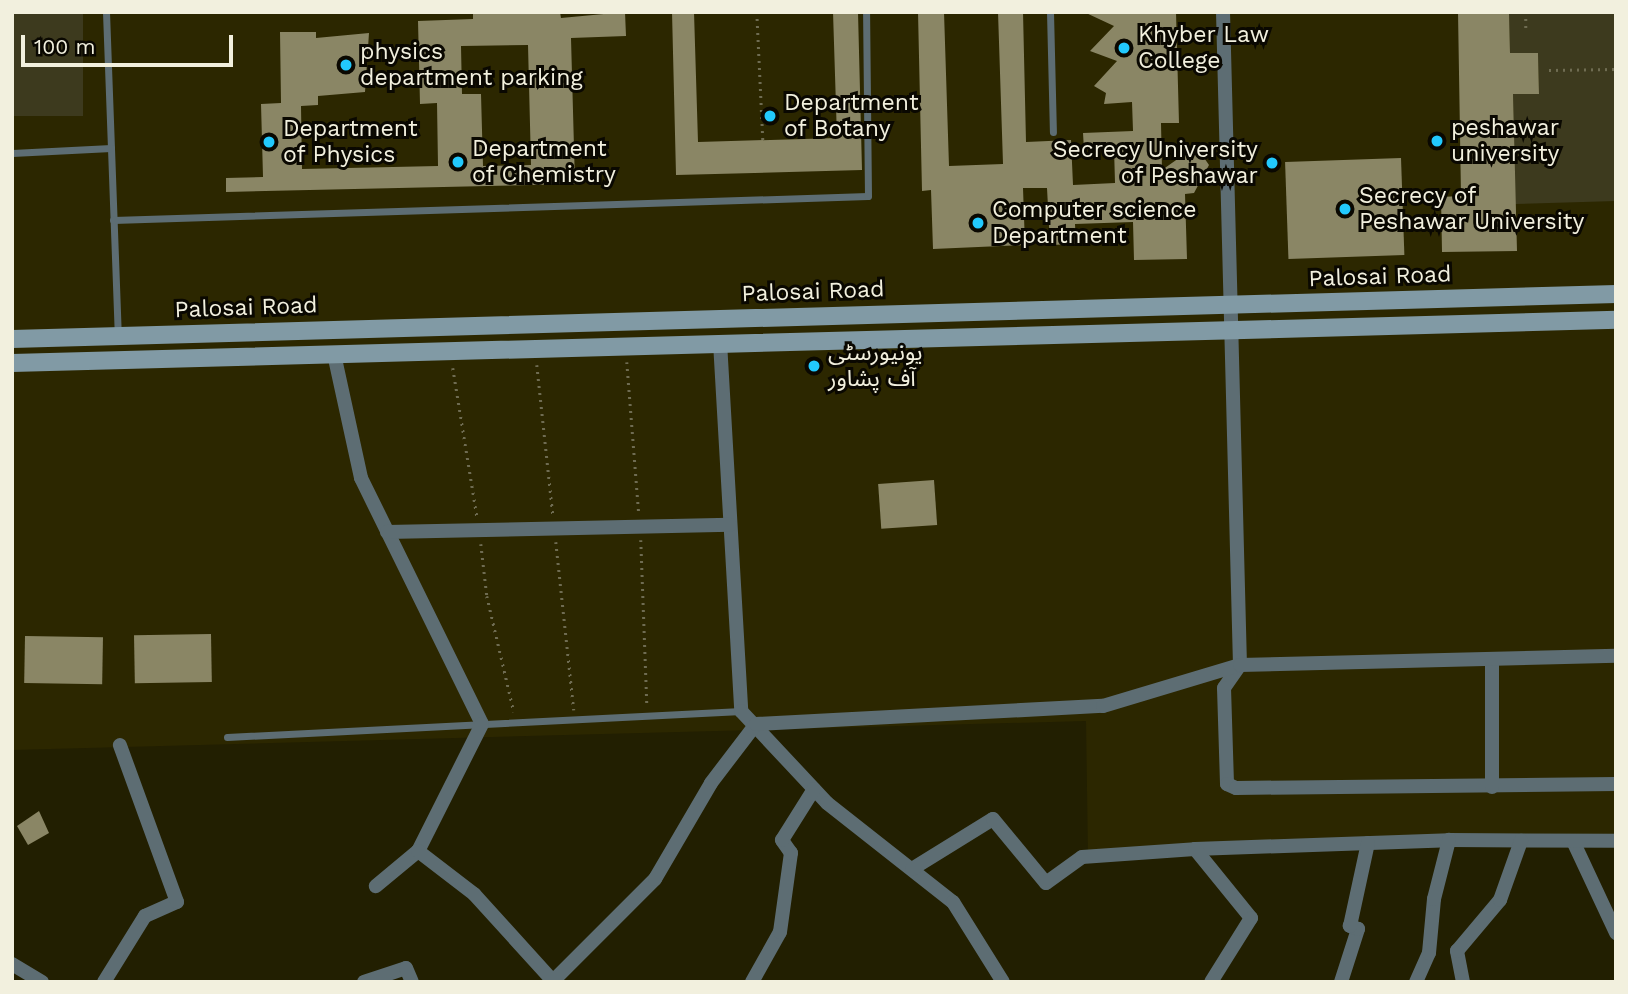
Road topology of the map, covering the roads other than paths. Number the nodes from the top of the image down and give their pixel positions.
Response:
1 (106, 12) edge
2 (866, 12) edge
3 (1050, 12) edge
4 (1223, 12) edge
5 (1053, 132) dead end
6 (111, 148) junction
7 (12, 153) edge
8 (113, 220) junction
9 (1616, 294) edge
10 (1233, 305) junction
11 (721, 319) junction
12 (1616, 320) edge
13 (421, 328) junction
14 (1233, 333) junction
15 (118, 337) junction
16 (12, 339) edge
17 (720, 342) junction
18 (421, 351) junction
19 (334, 354) junction
20 (12, 363) edge
21 (730, 525) junction
22 (387, 533) junction
23 (1616, 656) edge
24 (1492, 659) junction
25 (1240, 665) junction
26 (741, 711) junction
27 (482, 724) junction
28 (756, 724) junction
29 (227, 737) dead end
30 (120, 745) dead end
31 (1616, 784) edge
32 (1492, 787) junction
33 (814, 789) junction
34 (1449, 840) junction
35 (1521, 841) junction
36 (1573, 841) junction
37 (1616, 841) edge
38 (1368, 843) junction
39 (1195, 849) junction
40 (418, 851) junction
41 (912, 869) junction
42 (376, 886) dead end
43 (1616, 933) edge
44 (12, 964) edge
45 (552, 981) edge
46 (42, 982) edge
47 (104, 982) edge
48 (363, 982) edge
49 (412, 982) edge
50 (752, 982) edge
51 (1003, 982) edge
52 (1212, 982) edge
53 (1341, 982) edge
54 (1416, 982) edge
55 (1463, 982) edge

1 - 6 lane
2 - 8 lane
3 - 5 lane
4 - 10 street
6 - 7 lane
6 - 8 lane
8 - 15 lane
9 - 10 street, Palosai Road
10 - 11 street, Palosai Road
10 - 14 street
11 - 13 street, Palosai Road
11 - 17 street
12 - 14 street
13 - 15 street, Palosai Road
13 - 18 street
14 - 17 street
14 - 25 street
15 - 16 street, Palosai Road
17 - 18 street
17 - 21 street
18 - 19 street
19 - 20 street
19 - 22 street
21 - 22 street
21 - 26 street
22 - 27 street
23 - 24 street
24 - 25 street
24 - 32 street
25 - 28 street
25 - 32 street
26 - 27 lane
26 - 28 street
27 - 29 lane
27 - 40 street
28 - 33 street
28 - 45 street
30 - 47 street
31 - 32 street
33 - 41 street
33 - 50 street
34 - 35 street
34 - 38 street
34 - 54 street
35 - 36 street
35 - 55 street
36 - 37 street
36 - 43 street
38 - 39 street
38 - 53 street
39 - 41 street
39 - 52 street
40 - 42 street
40 - 45 street
41 - 51 street
44 - 46 street
48 - 49 street

